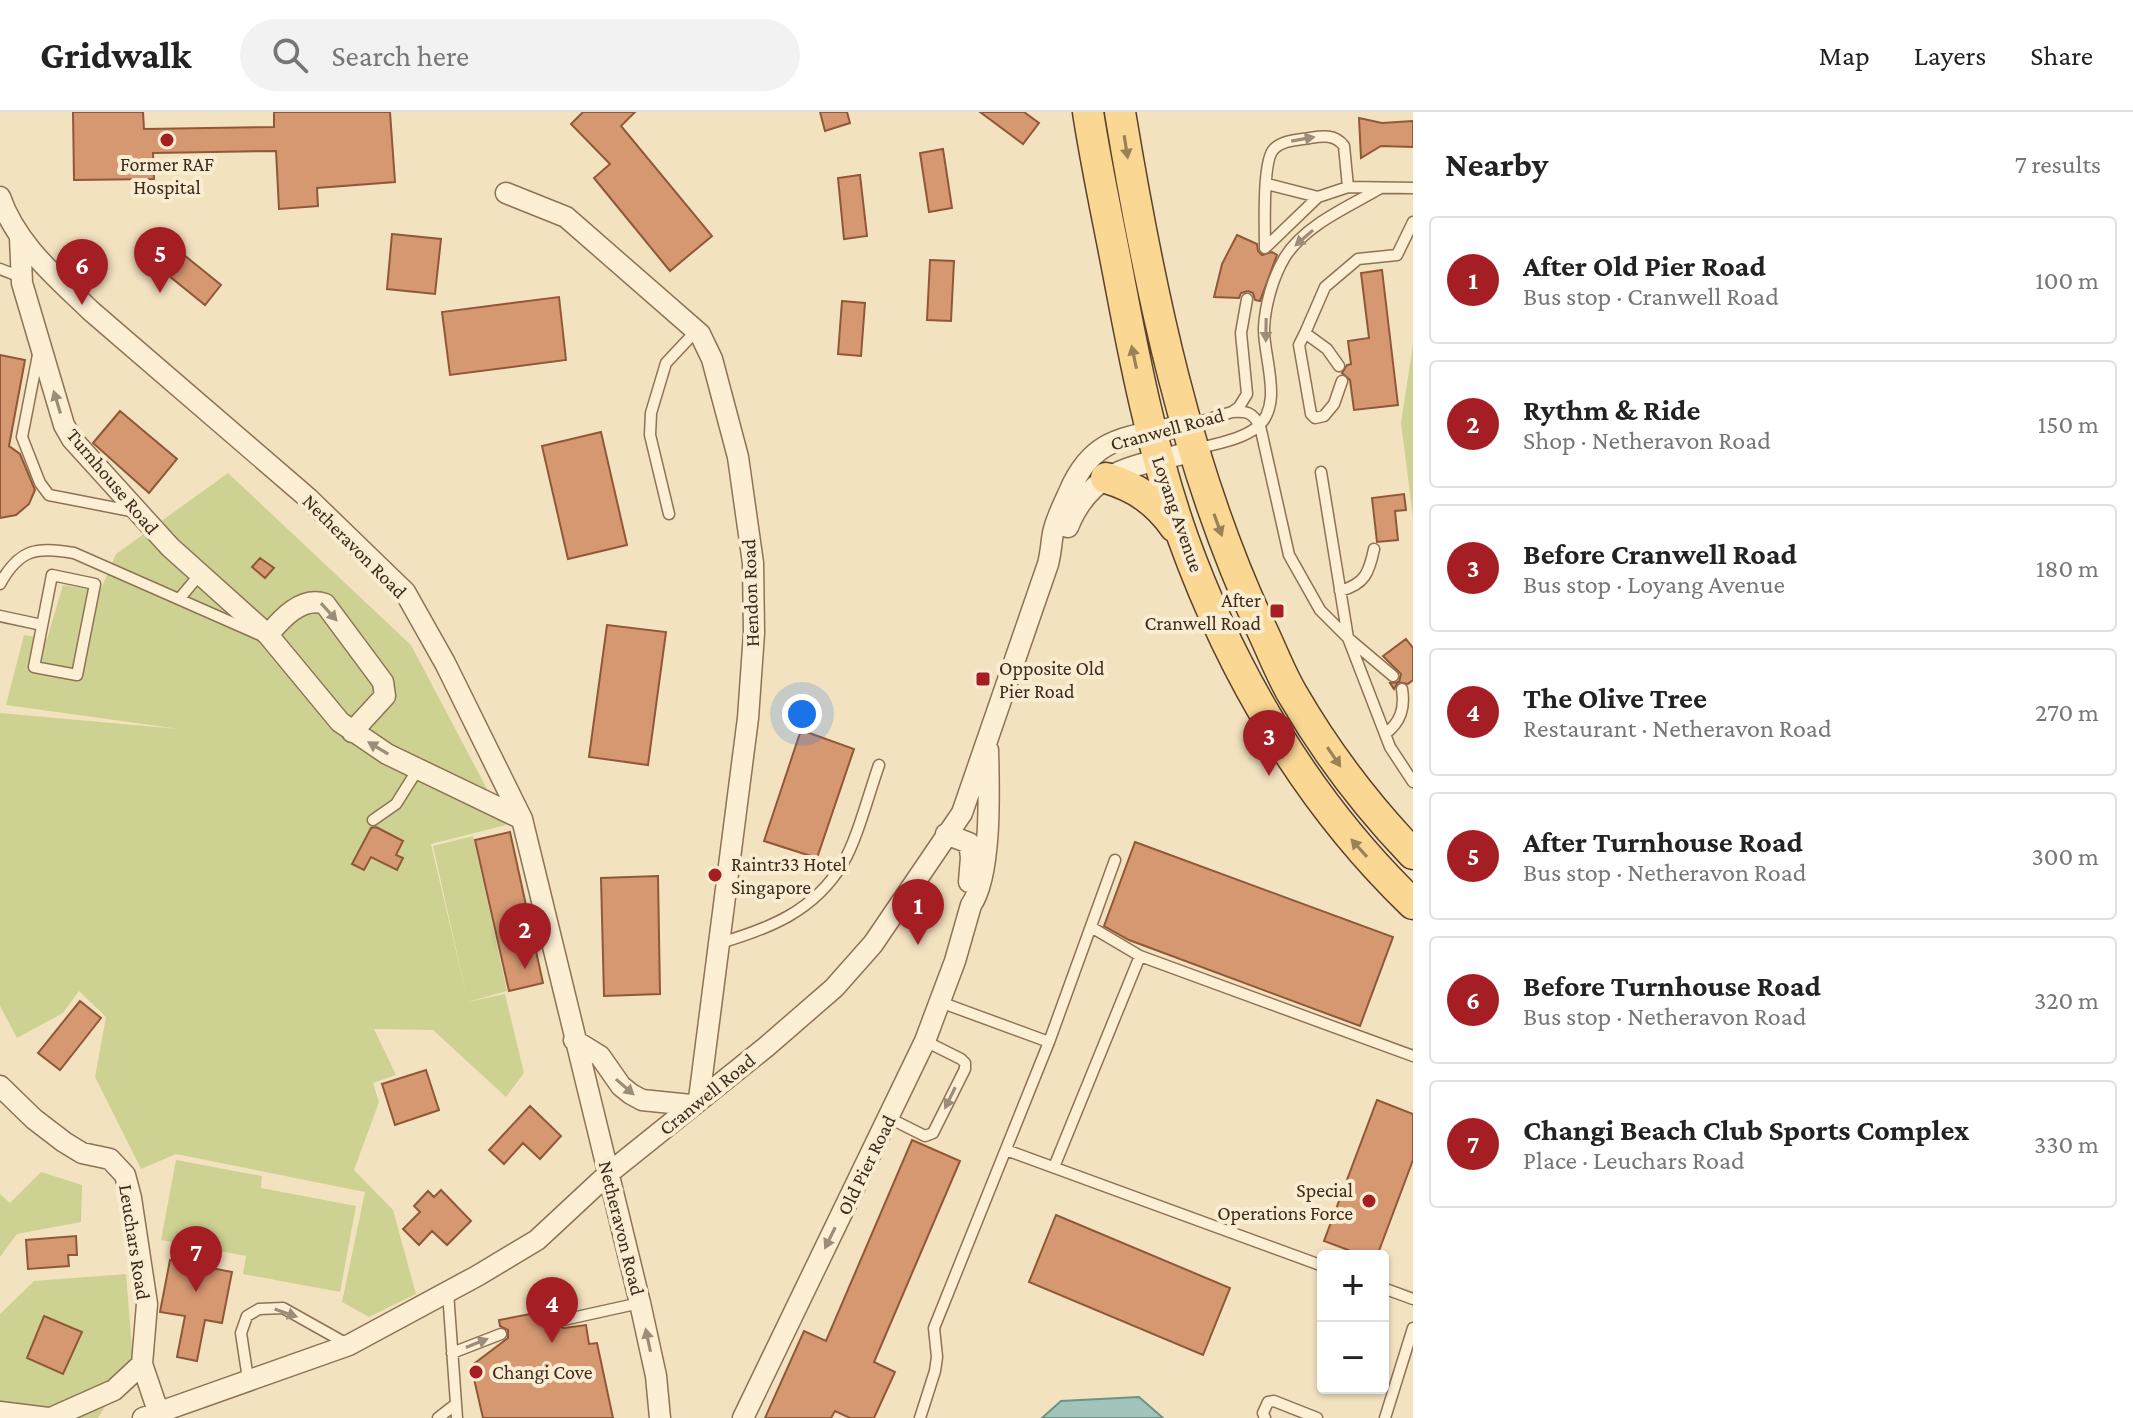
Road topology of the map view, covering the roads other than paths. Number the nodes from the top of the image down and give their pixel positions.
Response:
1 (1088, 112) edge
2 (1120, 112) edge
3 (1267, 184) junction
4 (1348, 187) junction
5 (1413, 188) edge
6 (1379, 189) junction
7 (506, 193) dead end
8 (0, 197) edge
9 (1318, 197) junction
10 (1413, 222) edge
11 (20, 238) junction
12 (0, 269) edge
13 (21, 277) junction
14 (1247, 299) dead end
15 (696, 331) junction
16 (1305, 333) junction
17 (40, 345) junction
18 (1339, 366) dead end
19 (1342, 381) dead end
20 (1232, 412) junction
21 (1260, 426) junction
22 (1190, 438) junction
23 (1156, 447) junction
24 (1321, 472) dead end
25 (1106, 478) junction
26 (138, 513) junction
27 (669, 514) dead end
28 (1183, 538) junction
29 (1374, 549) dead end
30 (1052, 552) junction
31 (200, 574) junction
32 (0, 584) edge
33 (1340, 591) junction
34 (180, 598) junction
35 (0, 616) edge
36 (42, 625) junction
37 (268, 635) junction
38 (1348, 638) junction
39 (1393, 676) dead end
40 (1402, 689) dead end
41 (352, 732) junction
42 (1385, 734) junction
43 (988, 740) junction
44 (879, 765) dead end
45 (418, 769) junction
46 (1413, 782) edge
47 (962, 813) junction
48 (522, 819) junction
49 (373, 820) dead end
50 (946, 834) junction
51 (1413, 854) edge
52 (985, 855) junction
53 (1115, 860) dead end
54 (1413, 904) edge
55 (971, 905) junction
56 (1091, 927) junction
57 (717, 944) junction
58 (1140, 956) junction
59 (940, 1002) junction
60 (574, 1040) junction
61 (925, 1041) junction
62 (1049, 1042) junction
63 (1413, 1056) edge
64 (0, 1086) edge
65 (695, 1102) junction
66 (889, 1118) junction
67 (1006, 1150) junction
68 (1054, 1167) junction
69 (609, 1173) junction
70 (1317, 1264) edge
71 (1389, 1290) edge
72 (448, 1292) junction
73 (1413, 1299) edge
74 (640, 1303) junction
75 (563, 1320) dead end
76 (1413, 1328) edge
77 (501, 1334) dead end
78 (349, 1345) junction
79 (452, 1353) junction
80 (142, 1364) junction
81 (248, 1379) junction
82 (456, 1404) junction
83 (0, 1412) edge
84 (151, 1416) edge
85 (50, 1418) edge
86 (438, 1418) edge
87 (457, 1418) edge
88 (660, 1418) edge
89 (743, 1418) edge
90 (920, 1418) edge
91 (1265, 1418) edge
92 (1317, 1418) edge
93 (1385, 1418) edge

23 -> 1 main road, Loyang Avenue
2 -> 22 main road, Loyang Avenue
3 -> 4 lane
3 - 9 lane
3 - 9 lane
4 - 6 lane
4 - 9 lane
5 - 6 lane
6 -> 21 lane
7 - 15 street, Hendon Road
8 - 11 street, Netheravon Road
10 - 16 lane
11 - 13 street, Turnhouse Road
11 - 48 street, Netheravon Road
12 - 13 lane
13 - 17 street, Turnhouse Road
14 - 20 lane, Cranwell Road
15 - 27 lane
15 - 57 street, Hendon Road
16 - 18 lane
16 - 19 lane
26 -> 17 street, Turnhouse Road
17 - 26 lane
20 - 21 lane
20 - 22 lane, Cranwell Road
21 - 22 lane, Cranwell Road
21 - 38 lane
22 - 23 street, Cranwell Road
22 - 23 street, Cranwell Road
22 -> 51 main road, Loyang Avenue
23 - 25 street, Cranwell Road
23 - 28 main road, Loyang Avenue
23 - 30 street, Cranwell Road
24 - 33 lane
25 - 28 main road
25 - 30 street, Cranwell Road
26 - 31 street, Turnhouse Road
54 -> 28 main road, Loyang Avenue
29 - 33 lane
30 - 43 street, Cranwell Road
31 - 34 lane
31 - 37 street, Turnhouse Road
32 - 34 lane
33 - 38 lane
34 - 37 lane
35 - 36 lane
36 - 36 lane
37 - 41 street, Turnhouse Road
37 -> 41 street
38 - 39 lane
38 - 42 lane
40 - 42 lane
45 -> 41 street, Turnhouse Road
42 - 46 lane
43 - 47 street, Cranwell Road
43 - 52 street, Old Pier Road
44 - 57 lane
45 - 48 street, Turnhouse Road
45 - 49 lane
47 - 50 street, Cranwell Road
47 - 52 street
48 - 60 street, Netheravon Road
50 - 55 street, Old Pier Road
50 - 65 street, Cranwell Road
52 - 55 street, Old Pier Road
53 - 56 lane
55 - 59 street, Old Pier Road
56 - 58 lane
56 - 62 lane
57 - 65 street, Hendon Road
58 - 63 lane
58 - 68 lane
59 - 61 street, Old Pier Road
59 - 62 lane
60 -> 65 street
60 - 69 street, Netheravon Road
61 - 66 street, Old Pier Road
61 -> 66 lane
62 - 67 lane
64 - 80 street, Leuchars Road
65 - 69 street, Cranwell Road
66 -> 89 street, Old Pier Road
67 - 68 lane
67 - 90 lane
68 - 70 lane
69 - 72 street, Cranwell Road
69 - 74 street, Netheravon Road
71 - 73 lane
72 - 78 street, Cranwell Road
72 - 79 lane
74 - 75 lane
88 -> 74 street, Netheravon Road
76 - 93 lane
79 -> 77 lane
78 - 81 street, Cranwell Road
81 -> 78 lane
79 - 82 lane
80 - 84 street, Leuchars Road
80 - 85 street
81 - 84 street, Cranwell Road
82 - 86 lane
82 - 87 lane
83 - 85 street
91 - 92 lane

